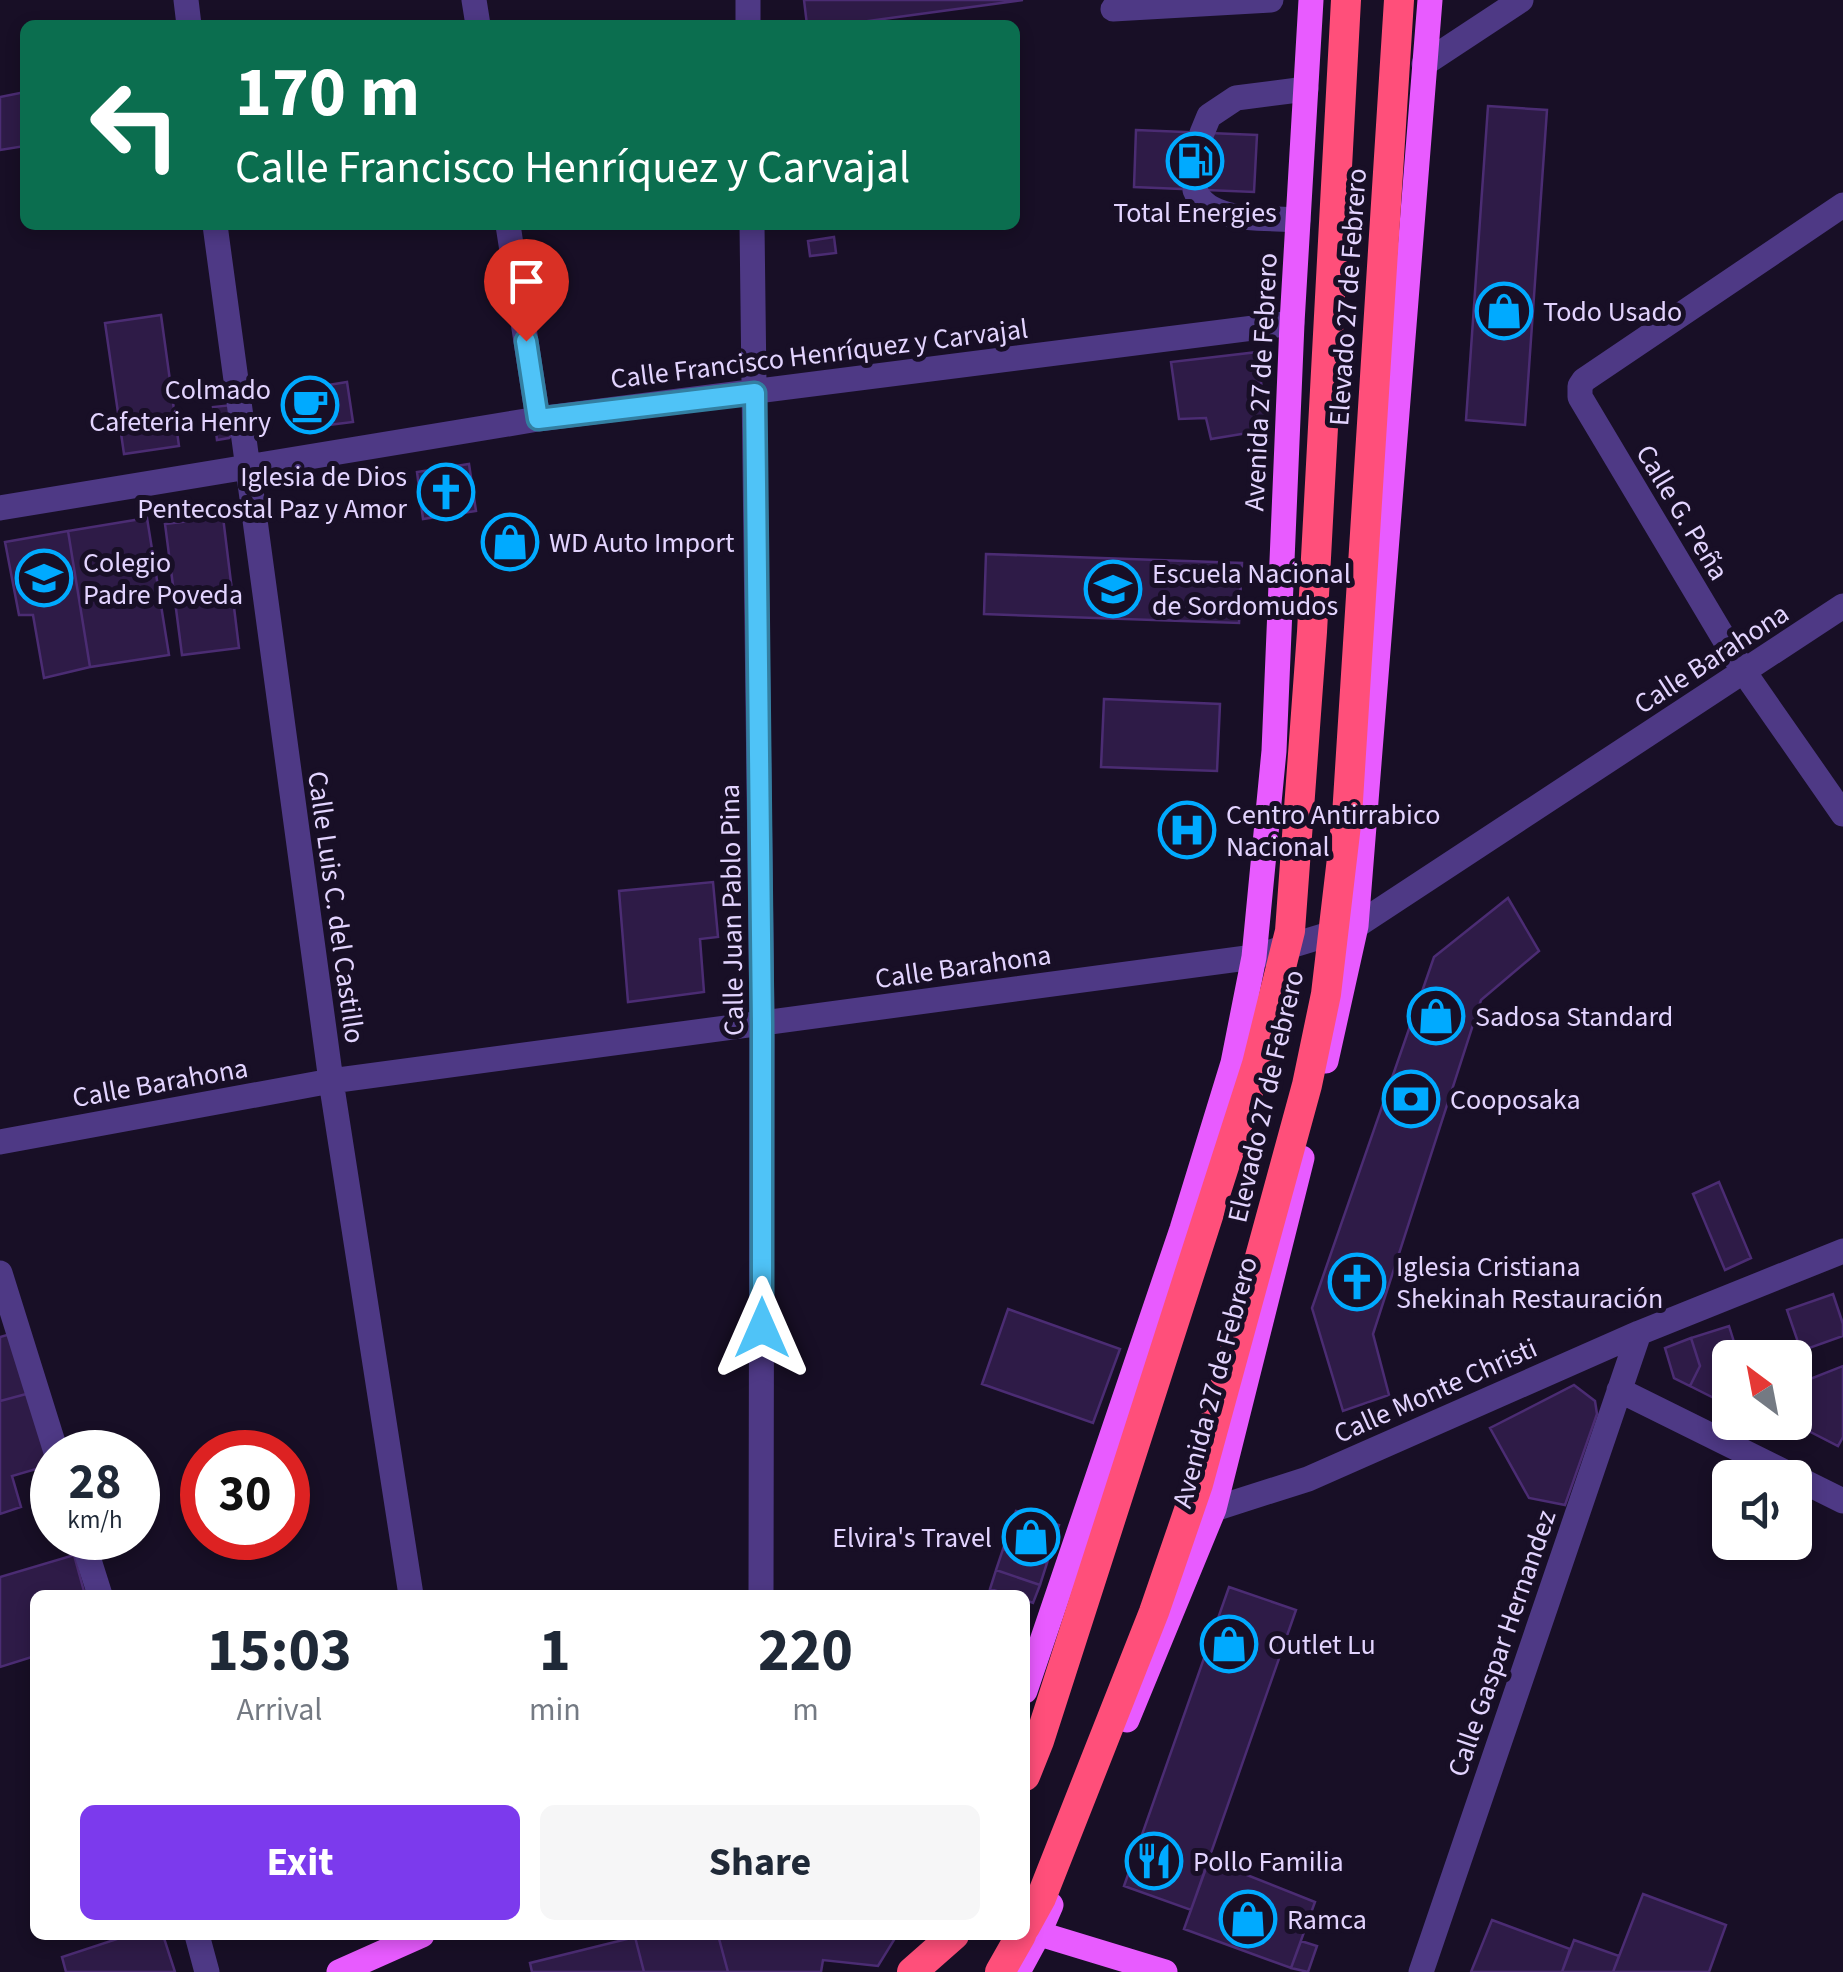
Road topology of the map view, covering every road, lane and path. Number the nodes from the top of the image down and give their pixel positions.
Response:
1 (1271, 0) edge
2 (1311, 0) edge
3 (1346, 0) edge
4 (1399, 0) edge
5 (1430, 0) edge
6 (1521, 0) edge
7 (1113, 9) dead end
8 (1424, 64) junction
9 (1306, 89) junction
10 (1202, 133) tunnel mouth
11 (1195, 190) dead end
12 (1843, 204) edge
13 (1298, 220) junction
14 (216, 230) edge
15 (509, 230) edge
16 (752, 230) edge
17 (1292, 323) junction
18 (755, 393) junction
19 (538, 419) junction
20 (246, 468) junction
21 (0, 508) edge
22 (1843, 606) edge
23 (1744, 672) junction
24 (1843, 814) edge
25 (1356, 926) junction
26 (1254, 956) junction
27 (762, 1024) junction
28 (331, 1082) junction
29 (0, 1142) edge
30 (1843, 1250) edge
31 (0, 1273) edge
32 (1639, 1333) junction
33 (1619, 1390) junction
34 (49, 1430) edge
35 (1843, 1500) edge
36 (1214, 1509) junction
37 (89, 1560) edge
38 (98, 1590) edge
39 (410, 1590) edge
40 (762, 1590) edge
41 (1030, 1676) edge
42 (1030, 1764) edge
43 (1030, 1924) edge
44 (1030, 1924) edge
45 (1030, 1932) edge
46 (198, 1940) edge
47 (411, 1940) edge
48 (929, 1940) edge
49 (951, 1940) edge
50 (955, 1940) edge
51 (1021, 1940) edge
52 (1025, 1940) edge
53 (207, 1972) edge
54 (339, 1972) edge
55 (911, 1972) edge
56 (940, 1972) edge
57 (1000, 1972) edge
58 (1018, 1972) edge
59 (1165, 1972) edge
60 (1420, 1972) edge

1 - 7 street
2 - 9 main road, Avenida 27 de Febrero
3 - 42 highway, Elevado 27 de Febrero, bridge
4 - 43 highway, Elevado 27 de Febrero, bridge
5 - 8 main road, Avenida 27 de Febrero
6 - 8 street
8 - 25 main road, Avenida 27 de Febrero
9 - 10 street
9 - 13 main road, Avenida 27 de Febrero
11 - 13 street
12 - 23 street, Calle G. Peña
13 - 17 main road, Avenida 27 de Febrero
14 - 20 street, Calle Luis C. del Castillo
15 - 19 street
16 - 18 street, Calle Juan Pablo Pina
17 - 18 street, Calle Francisco Henríquez y Carvajal
17 - 26 main road, Avenida 27 de Febrero
18 - 19 street, Calle Francisco Henríquez y Carvajal
18 - 27 street, Calle Juan Pablo Pina
19 - 20 street, Calle Francisco Henríquez y Carvajal
20 - 21 street, Calle Francisco Henríquez y Carvajal
20 - 28 street, Calle Luis C. del Castillo
22 - 23 street, Calle Barahona
23 - 24 street, Calle G. Peña
23 - 25 street, Calle Barahona
25 - 26 street, Calle Barahona
25 - 36 main road, Avenida 27 de Febrero
26 - 27 street, Calle Barahona
26 - 41 main road, Avenida 27 de Febrero
27 - 28 street, Calle Barahona
27 - 40 street, Calle Juan Pablo Pina
28 - 29 street, Calle Barahona
28 - 39 street, Calle Luis C. del Castillo
30 - 32 street, Calle Monte Christi
31 - 34 street
32 - 33 street, Calle Gaspar Hernandez
32 - 36 street, Calle Monte Christi
33 - 35 street
33 - 60 street, Calle Gaspar Hernandez
36 - 44 main road, Avenida 27 de Febrero
37 - 38 street
45 - 59 main road
46 - 53 street
47 - 54 main road
48 - 55 main road
49 - 55 highway
50 - 56 highway
51 - 57 highway, Elevado 27 de Febrero
52 - 58 main road, Avenida 27 de Febrero

